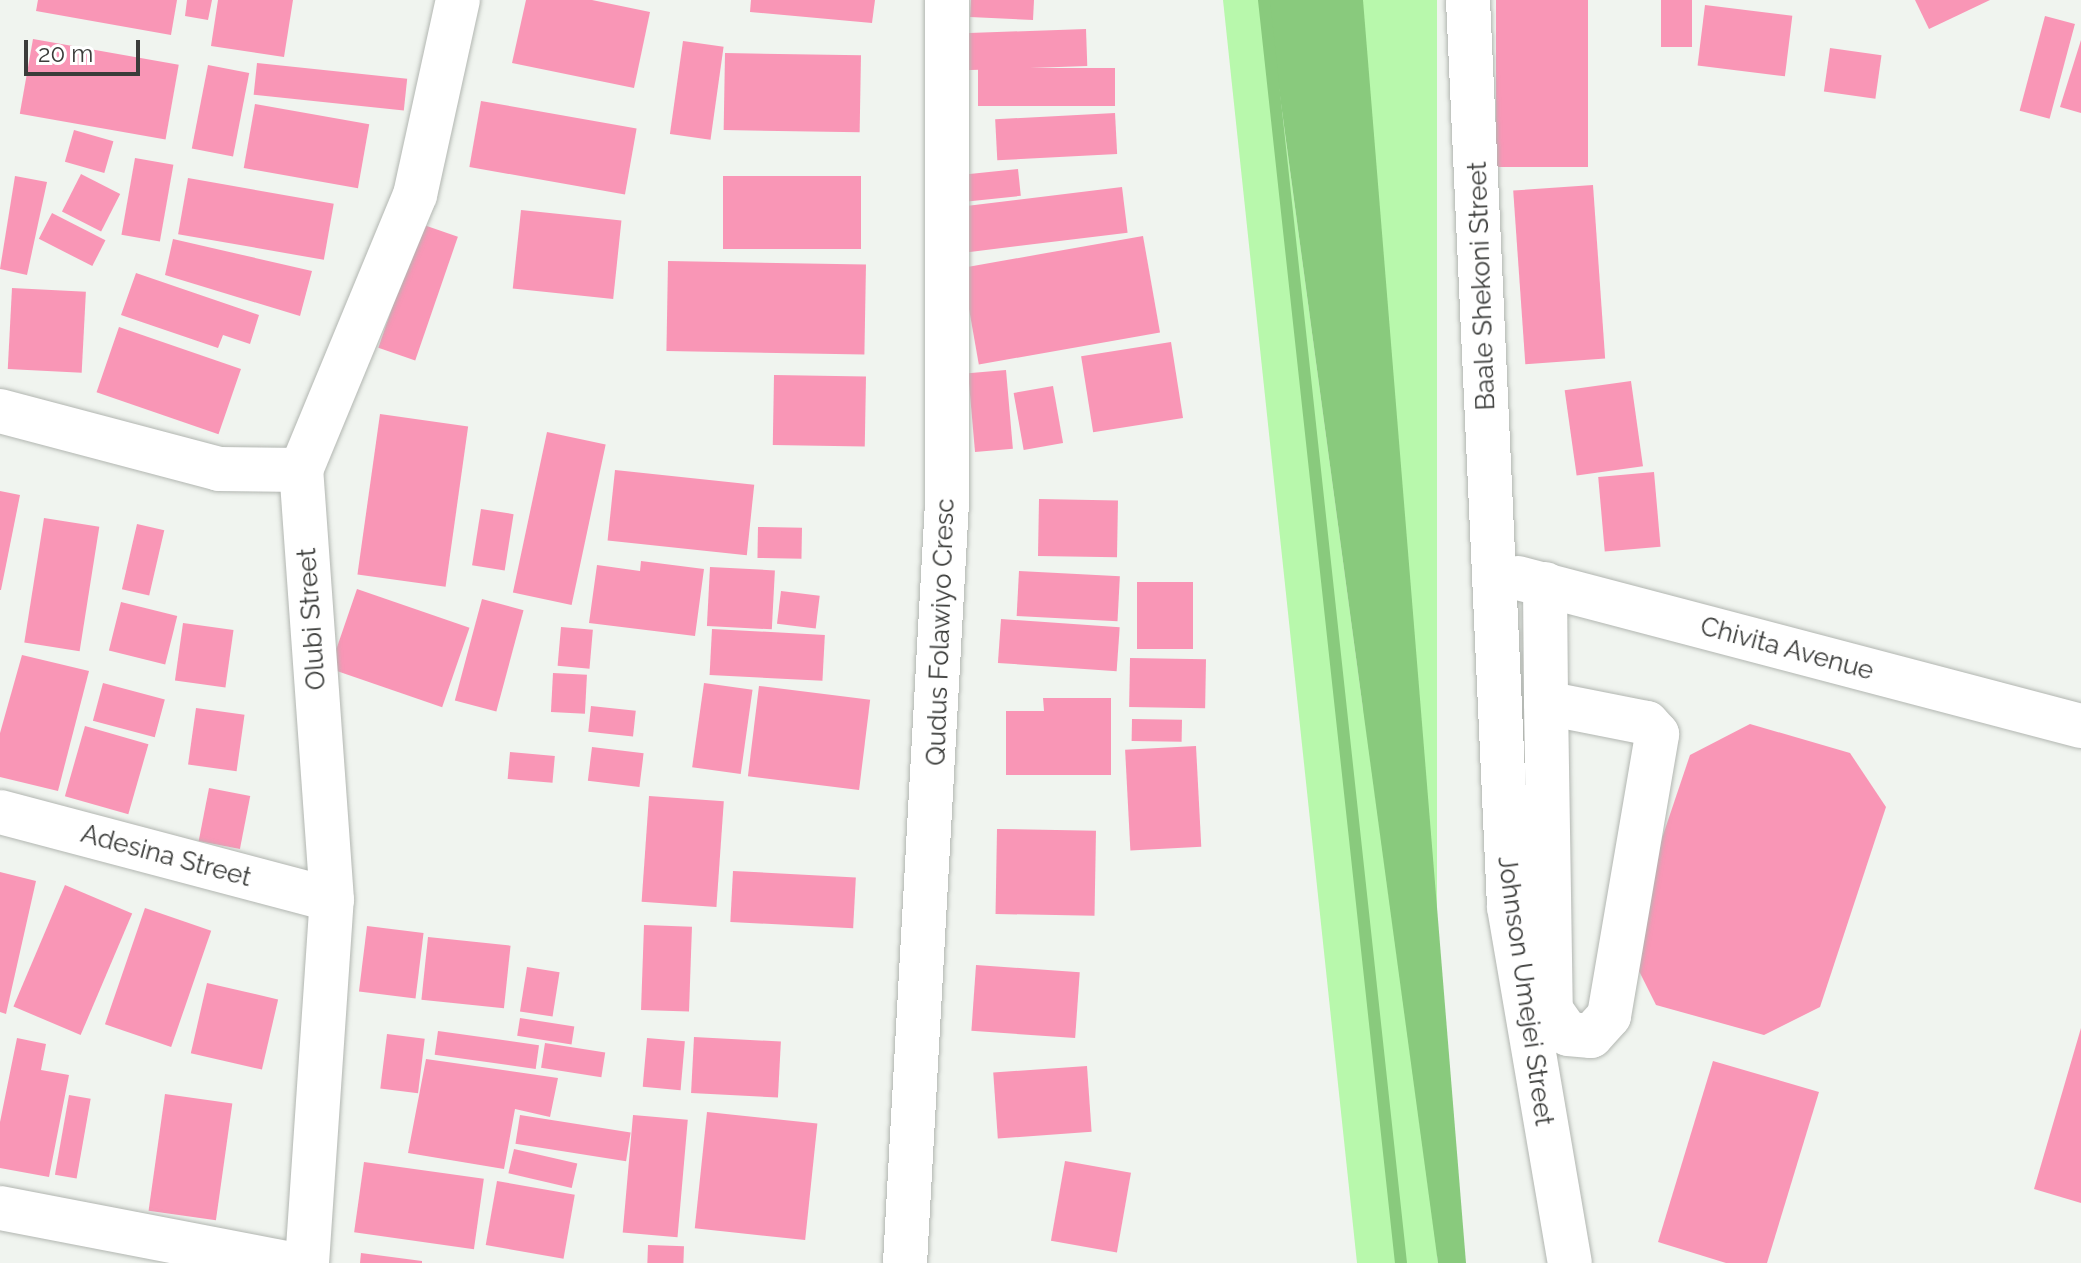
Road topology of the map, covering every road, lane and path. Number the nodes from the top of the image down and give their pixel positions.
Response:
1 (458, 0) edge
2 (947, 0) edge
3 (1468, 0) edge
4 (0, 411) edge
5 (301, 470) junction
6 (1492, 573) junction
7 (1545, 584) junction
8 (1546, 703) junction
9 (2081, 726) edge
10 (0, 812) edge
11 (332, 900) junction
12 (0, 1208) edge
13 (286, 1263) edge
14 (307, 1263) edge
15 (905, 1263) edge
16 (1570, 1263) edge

1 - 5 street, Olubi Street
2 - 15 street, Qudus Folawiyo Cresc
3 - 6 street, Baale Shekoni Street
4 - 5 street
5 - 11 street, Olubi Street
6 - 7 street, Chivita Avenue
6 - 16 street, Johnson Umejei Street
7 - 8 street
7 - 9 street, Chivita Avenue
8 - 8 street
10 - 11 street, Adesina Street
11 - 14 street, Olubi Street
12 - 13 street

